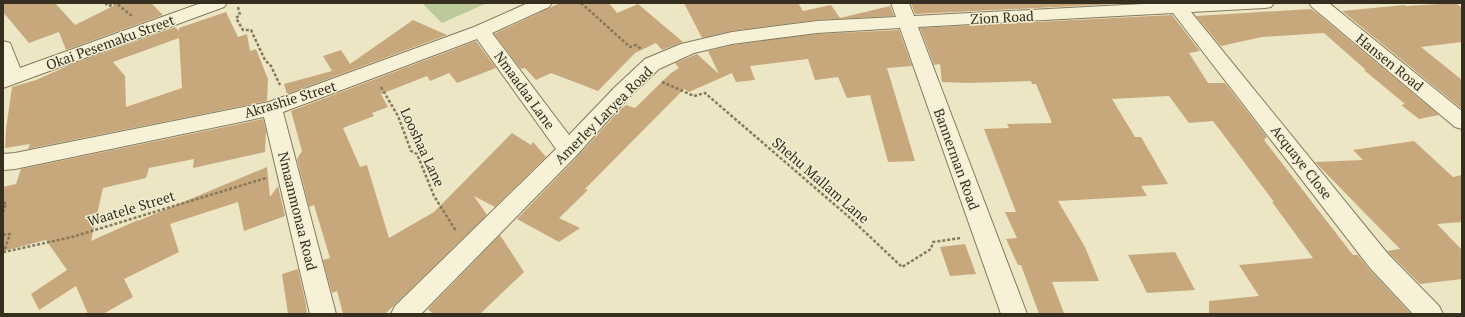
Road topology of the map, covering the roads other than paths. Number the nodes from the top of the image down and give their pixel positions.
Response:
1 (218, 3) edge
2 (543, 3) edge
3 (1265, 3) edge
4 (1318, 3) edge
5 (1178, 8) junction
6 (903, 12) edge
7 (481, 31) junction
8 (3, 47) edge
9 (8, 79) edge
10 (280, 105) junction
11 (1462, 122) edge
12 (568, 150) junction
13 (3, 162) edge
14 (323, 314) edge
15 (404, 314) edge
16 (1014, 314) edge
17 (1430, 314) edge

1 - 9 street, Okai Pesemaku Street
2 - 7 street, Akrashie Street
3 - 5 street, Zion Road
4 - 11 street, Hansen Road
5 - 6 street, Zion Road
5 - 17 street, Acquaye Close
6 - 12 street, Amerley Laryea Road
6 - 16 street, Bannerman Road
7 - 10 street, Akrashie Street
7 - 12 street, Nmaadaa Lane
8 - 9 street
10 - 13 street, Akrashie Street
10 - 14 street, Nmaanmonaa Road
12 - 15 street, Amerley Laryea Road

